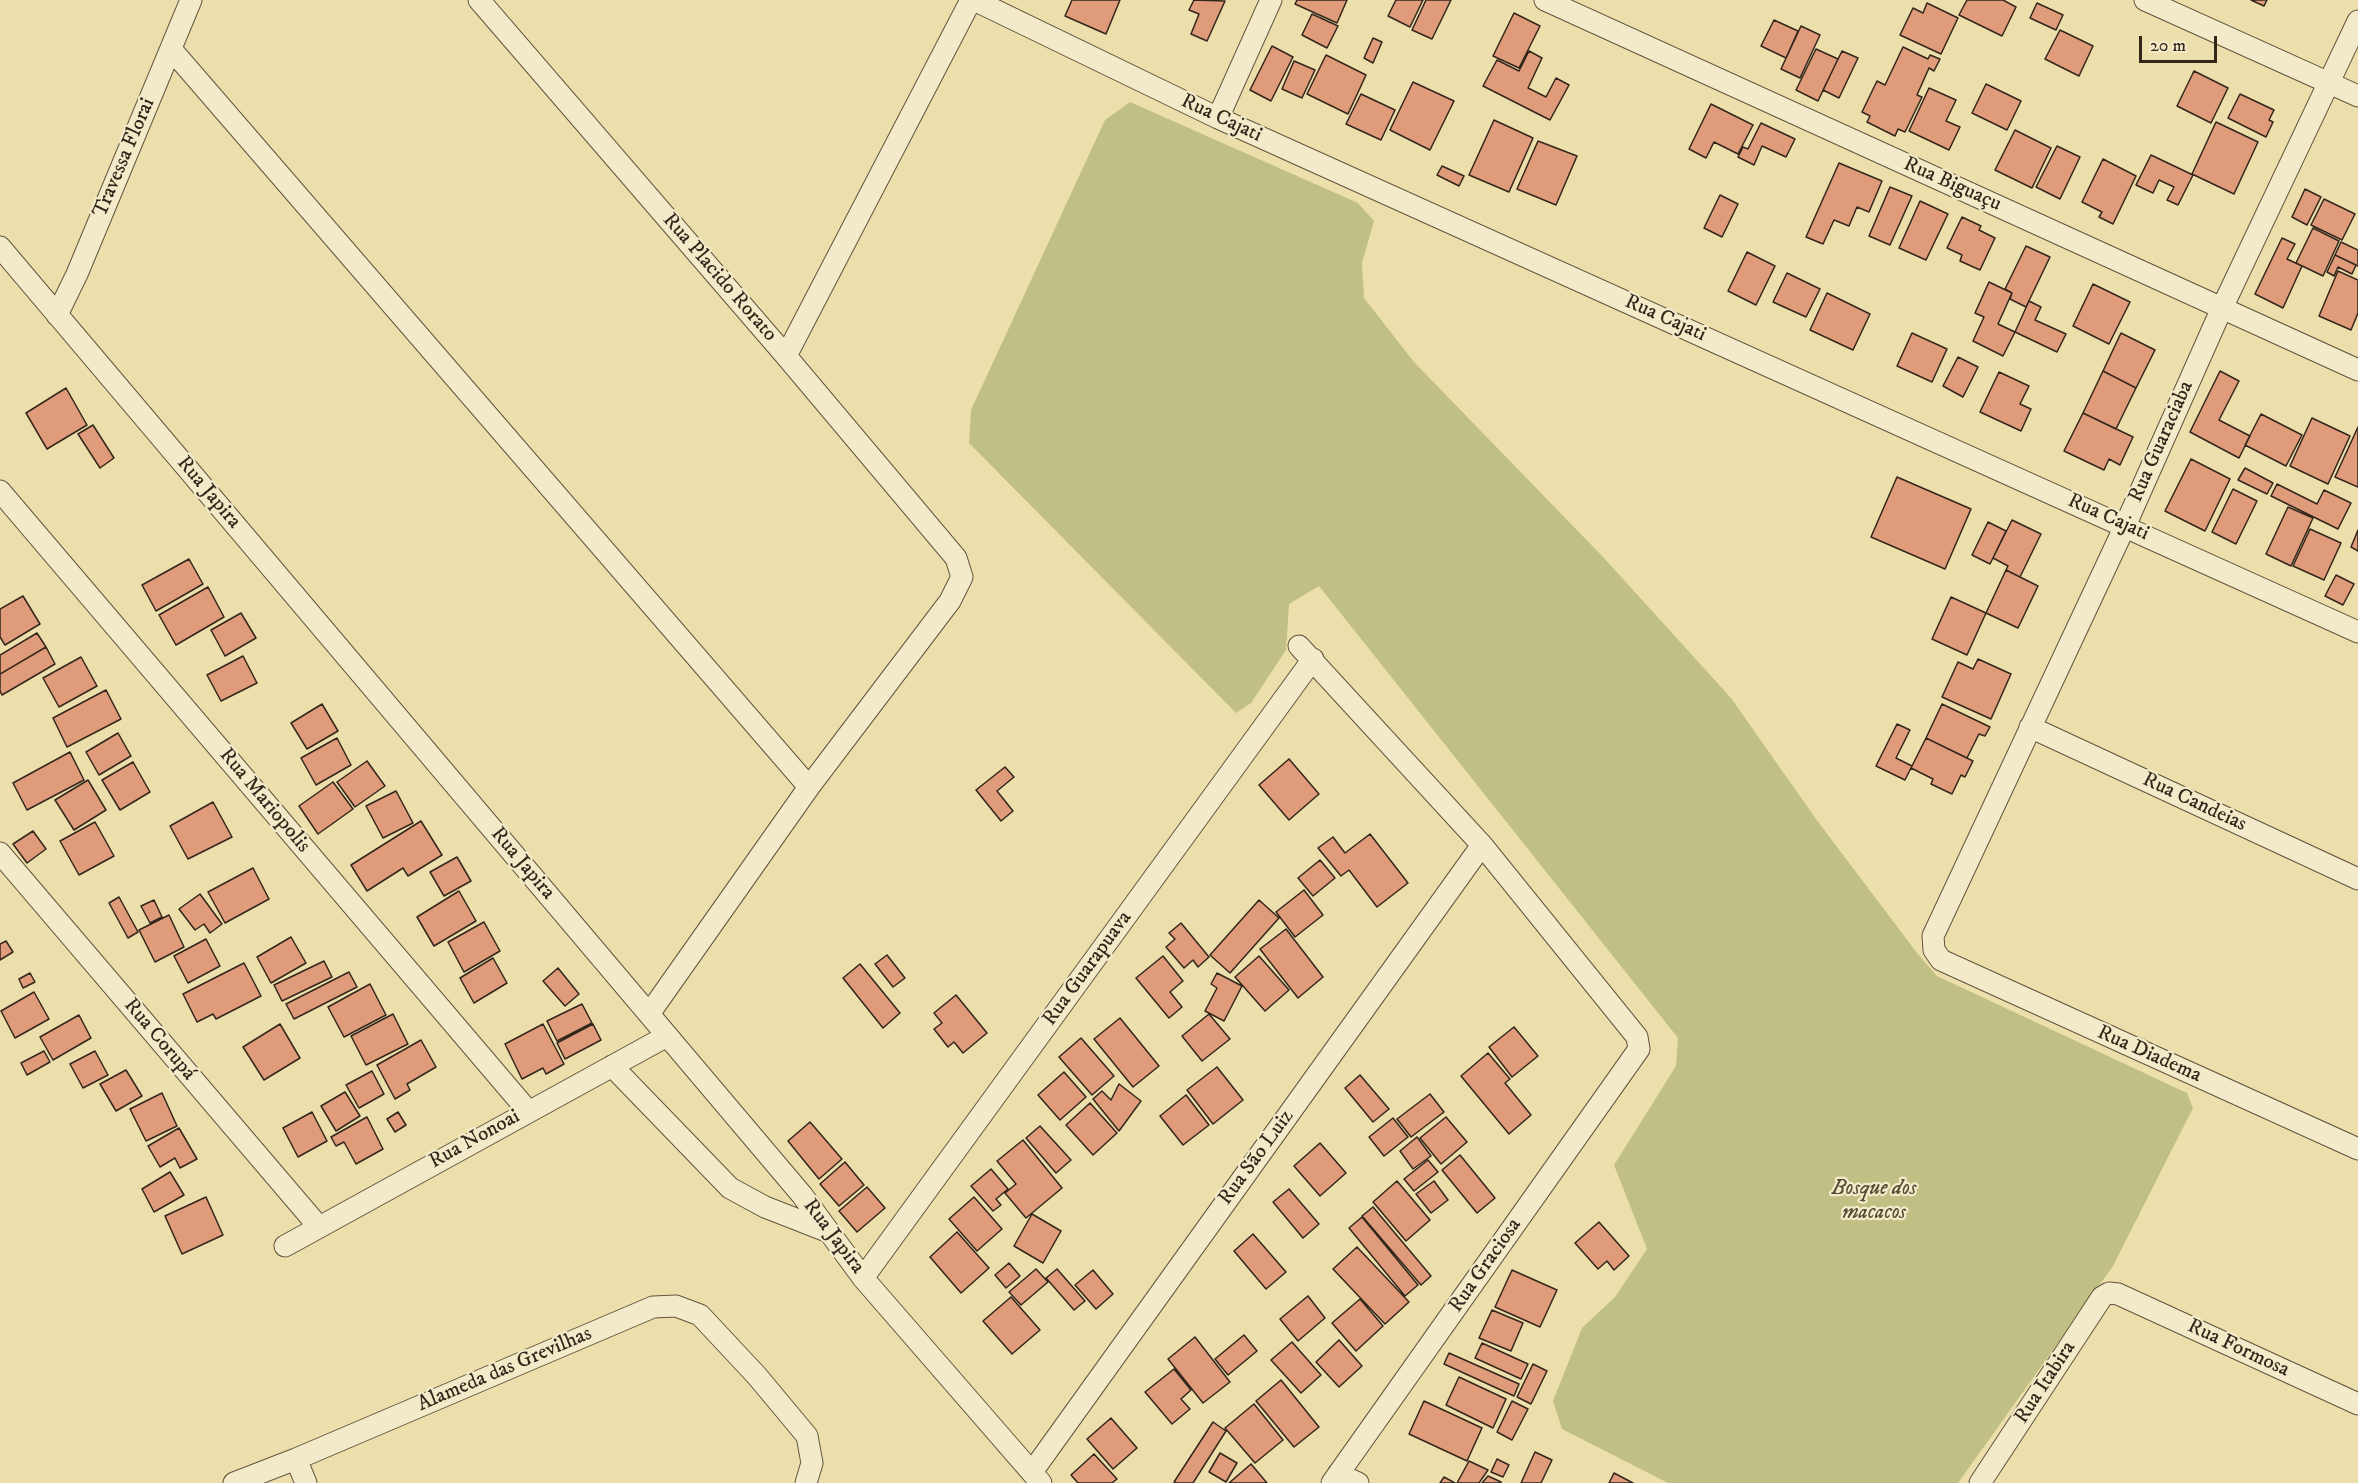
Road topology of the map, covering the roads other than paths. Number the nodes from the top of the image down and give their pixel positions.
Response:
1 (191, 0) edge
2 (479, 0) edge
3 (972, 0) edge
4 (1271, 0) edge
5 (1545, 0) edge
6 (2145, 0) edge
7 (2358, 21) edge
8 (171, 49) junction
9 (2329, 82) junction
10 (2358, 96) edge
11 (1218, 118) junction
12 (0, 247) edge
13 (2222, 308) junction
14 (57, 315) junction
15 (786, 356) junction
16 (2358, 370) edge
17 (0, 491) edge
18 (2125, 526) junction
19 (2358, 632) edge
20 (2030, 727) junction
21 (809, 787) junction
22 (1482, 845) junction
23 (0, 853) edge
24 (2358, 879) edge
25 (1941, 960) joint
26 (649, 1014) junction
27 (667, 1036) junction
28 (612, 1066) junction
29 (528, 1111) junction
30 (2358, 1149) edge
31 (319, 1227) junction
32 (830, 1232) junction
33 (285, 1246) dead end
34 (863, 1278) junction
35 (2118, 1294) joint
36 (2358, 1404) edge
37 (296, 1460) junction
38 (1037, 1478) edge
39 (1335, 1479) edge
40 (234, 1483) edge
41 (306, 1483) edge
42 (806, 1483) edge
43 (1358, 1483) edge
44 (1980, 1483) edge

1 - 8 street, Travessa Florai
2 - 15 street, Rua Placido Rorato
3 - 11 street, Rua Cajati
3 - 15 street
4 - 11 street
5 - 13 street, Rua Biguaçu
6 - 9 street
7 - 9 street, Rua Guaraciaba
8 - 14 street, Travessa Florai
8 - 21 street
9 - 10 street
9 - 13 street, Rua Guaraciaba
11 - 18 street, Rua Cajati
12 - 14 street, Rua Japira
13 - 16 street, Rua Biguaçu
13 - 18 street, Rua Guaraciaba
14 - 26 street, Rua Japira
15 - 21 street, Rua Placido Rorato
17 - 29 street, Rua Mariopolis
18 - 19 street, Rua Cajati
18 - 20 street, Rua Guaraciaba
20 - 24 street, Rua Candeias
20 - 25 street, Rua Guaraciaba
21 - 26 street
22 - 34 street, Rua Guarapuava
22 - 38 street, Rua São Luiz
22 - 39 street, Rua Graciosa
23 - 31 street, Rua Corupá
25 - 30 street, Rua Diadema
26 - 27 street, Rua Japira
27 - 28 street, Rua Nonoai
27 - 32 street, Rua Japira
28 - 29 street, Rua Nonoai
28 - 32 street
29 - 31 street, Rua Nonoai
31 - 33 street, Rua Nonoai
32 - 34 street, Rua Japira
34 - 38 street, Rua Japira
35 - 36 street, Rua Formosa
35 - 44 street, Rua Itabira
37 - 40 street, Alameda das Grevilhas
37 - 41 street
37 - 42 street, Alameda das Grevilhas
39 - 43 street

